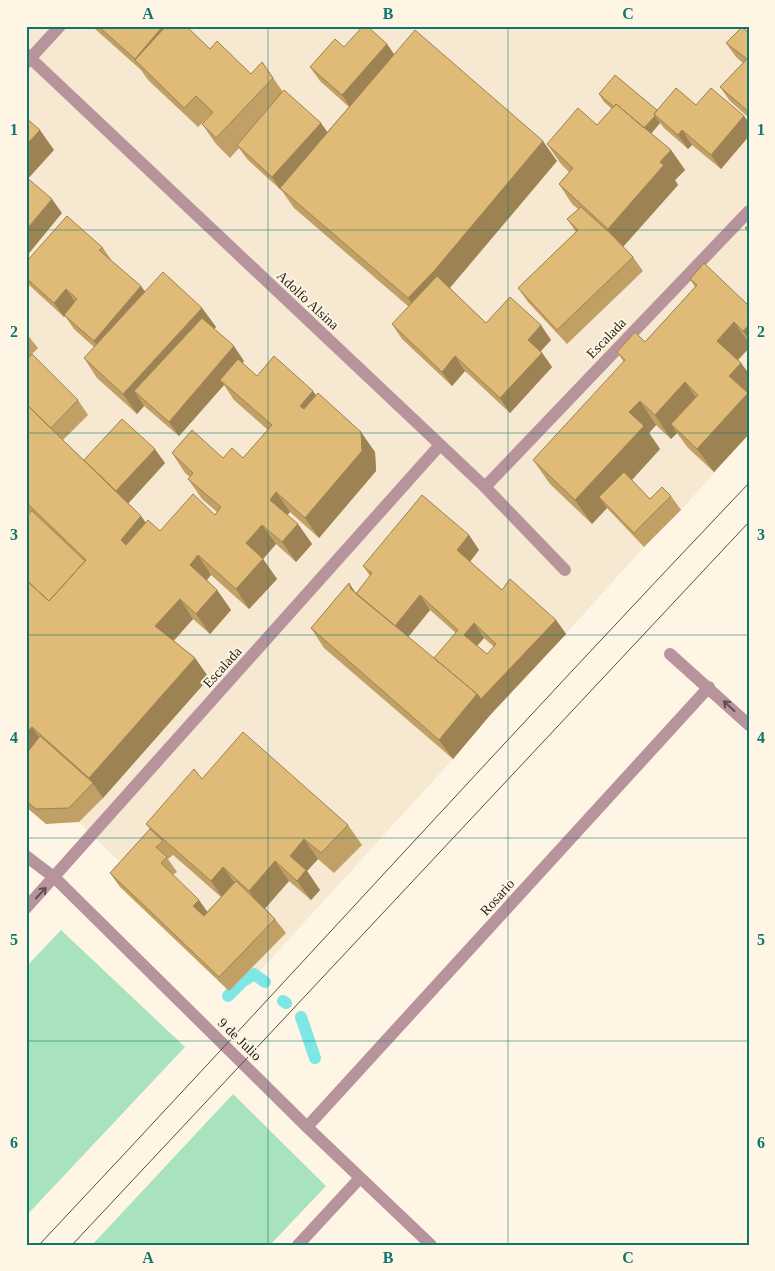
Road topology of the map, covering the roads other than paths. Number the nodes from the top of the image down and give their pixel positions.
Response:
1 (60, 26) edge
2 (28, 59) edge
3 (749, 211) edge
4 (440, 445) junction
5 (485, 486) junction
6 (565, 570) dead end
7 (670, 654) dead end
8 (709, 687) junction
9 (749, 725) edge
10 (26, 856) edge
11 (55, 878) junction
12 (26, 908) edge
13 (307, 1127) junction
14 (360, 1178) junction
15 (298, 1245) edge
16 (431, 1245) edge

1 - 2 street
2 - 4 street, Adolfo Alsina
3 - 5 street, Escalada
4 - 5 street, Adolfo Alsina
4 - 11 street, Escalada
5 - 6 street, Adolfo Alsina
7 - 8 street
9 -> 8 street
8 - 13 street, Rosario
10 - 11 street, 9 de Julio
12 -> 11 street, Escalada
11 - 13 street, 9 de Julio
13 - 14 street, 9 de Julio
14 - 15 street
14 - 16 street, 9 de Julio

